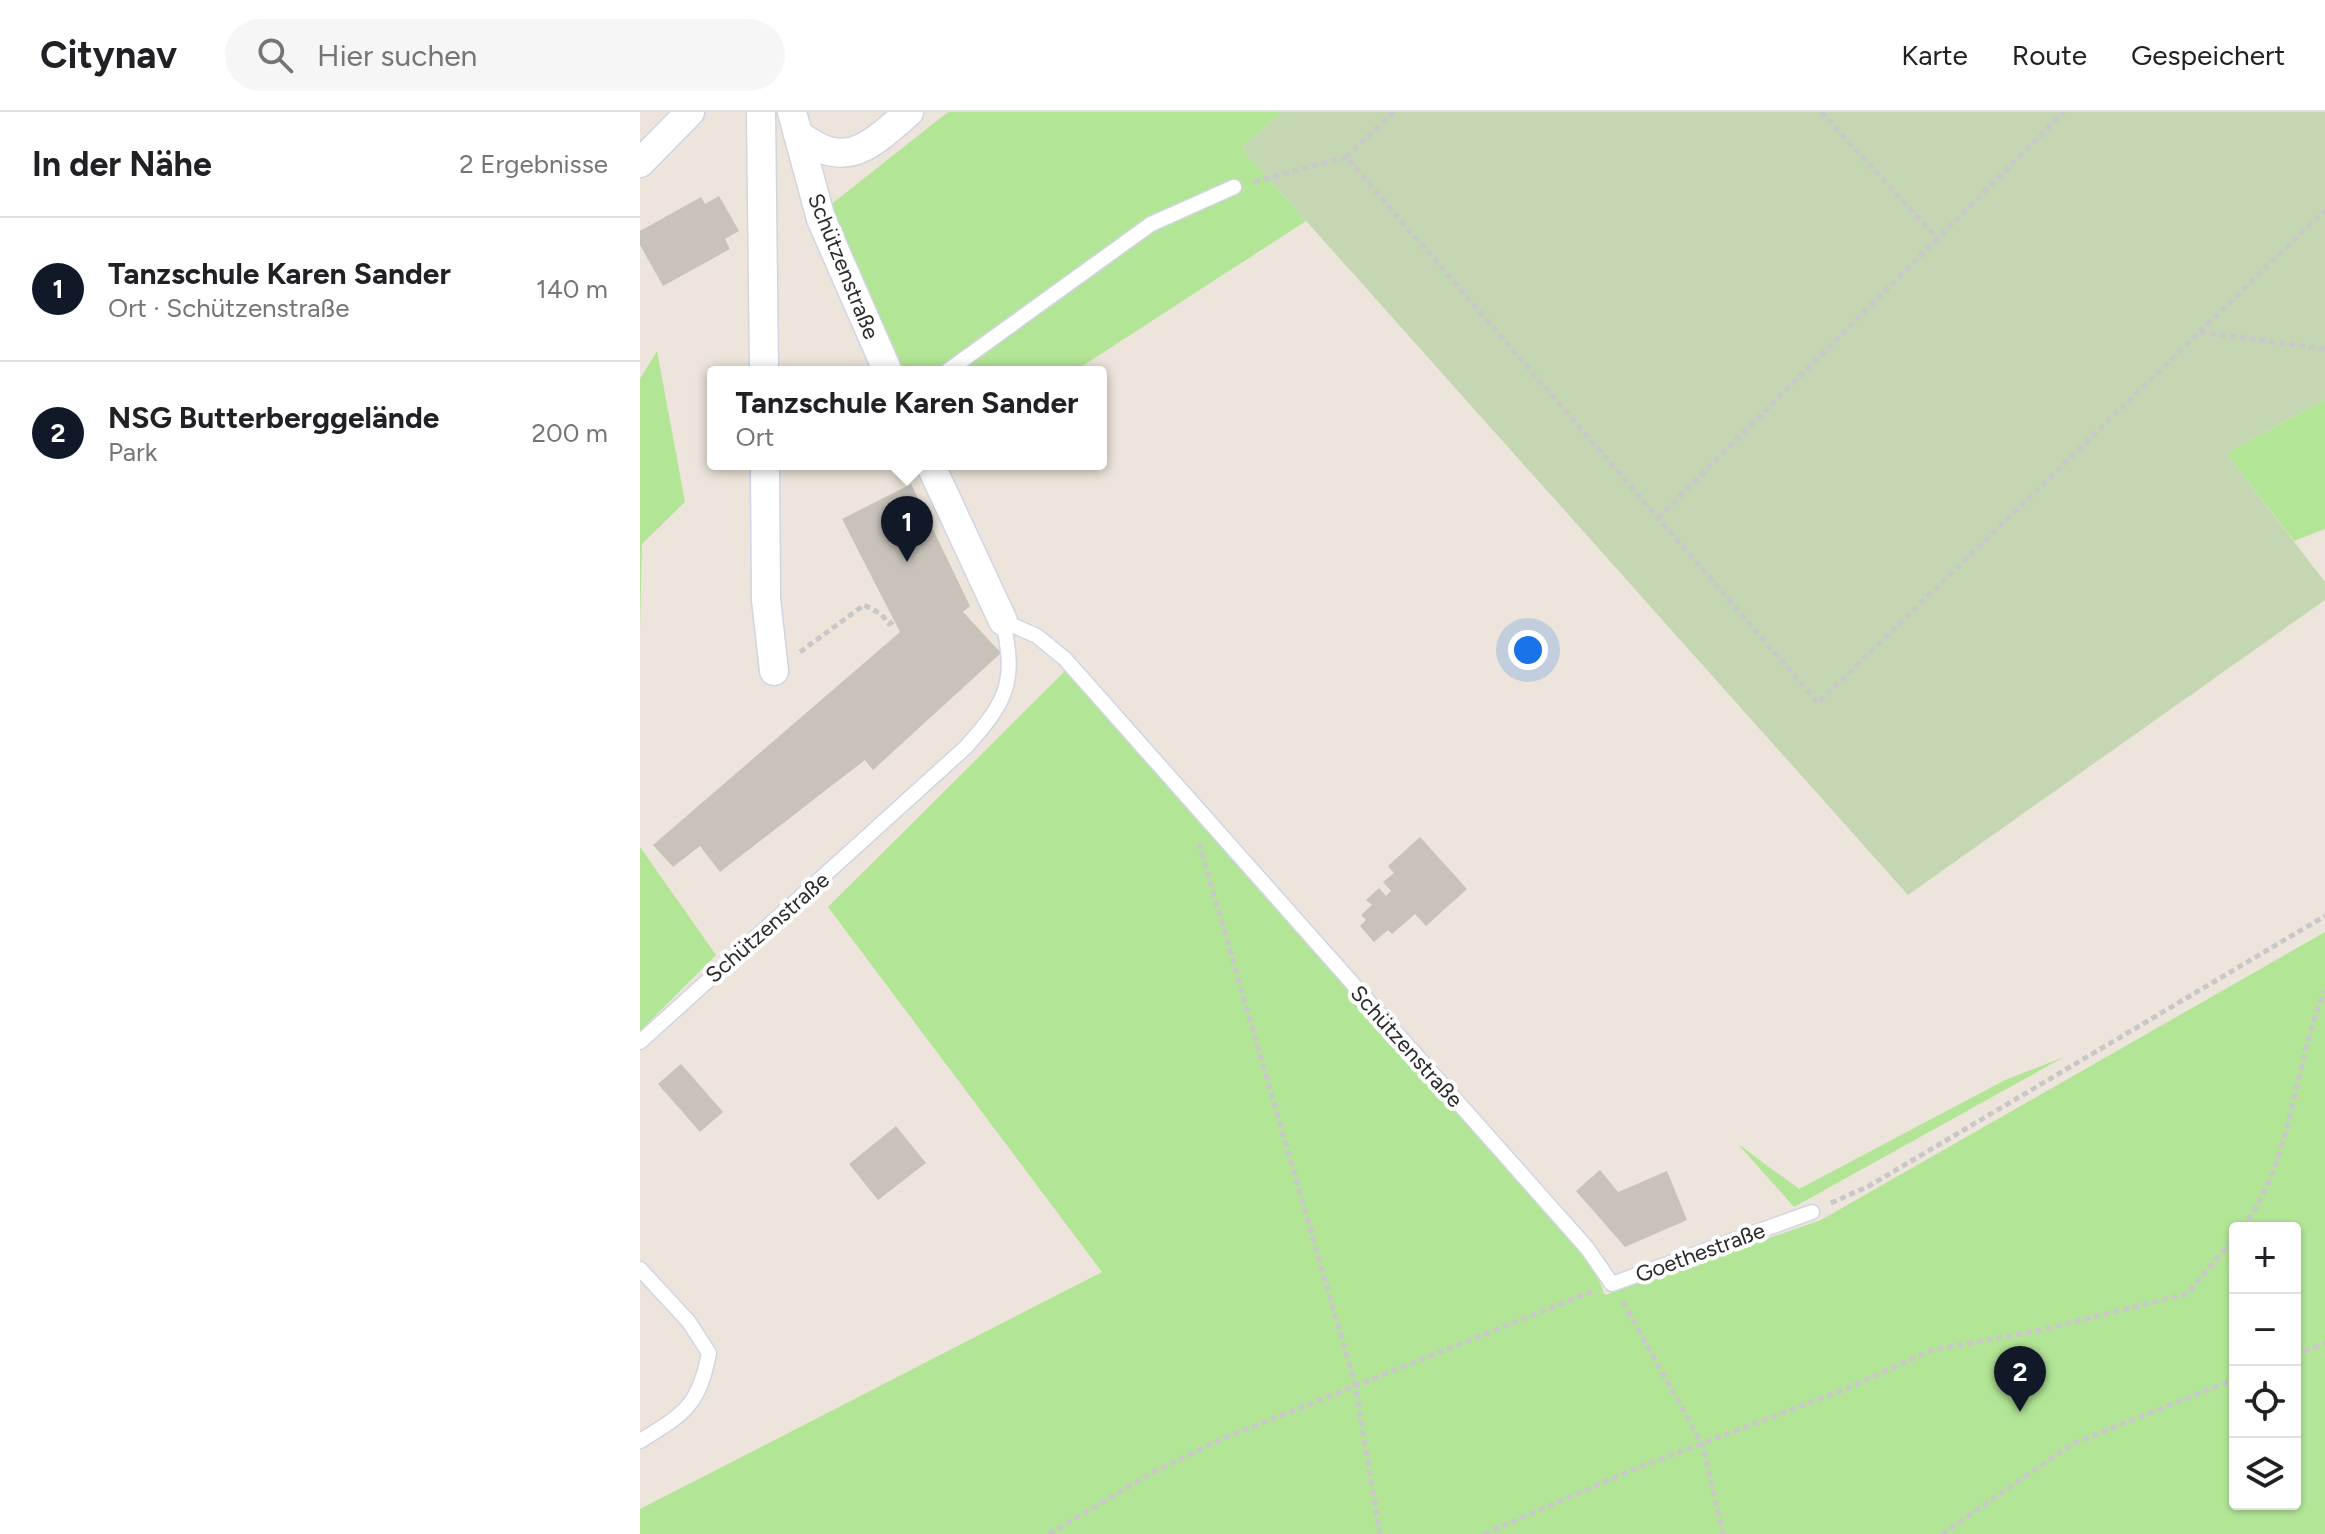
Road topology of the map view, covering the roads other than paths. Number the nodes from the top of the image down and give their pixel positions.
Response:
1 (690, 112) edge
2 (761, 112) edge
3 (909, 112) edge
4 (795, 123) edge
5 (640, 163) edge
6 (1234, 187) road end
7 (764, 366) edge
8 (885, 366) edge
9 (954, 366) edge
10 (765, 470) edge
11 (933, 470) edge
12 (1003, 621) junction
13 (774, 671) dead end
14 (640, 1042) edge
15 (1812, 1212) road end
16 (640, 1269) edge
17 (1612, 1284) joint
18 (640, 1441) edge

1 - 5 street
2 - 7 street
3 - 4 street
4 - 8 street, Schützenstraße
6 - 9 lane
10 - 13 street
11 - 12 street, Schützenstraße
12 - 14 lane, Schützenstraße
12 - 17 lane, Schützenstraße
15 - 17 lane, Goethestraße
16 - 18 lane

